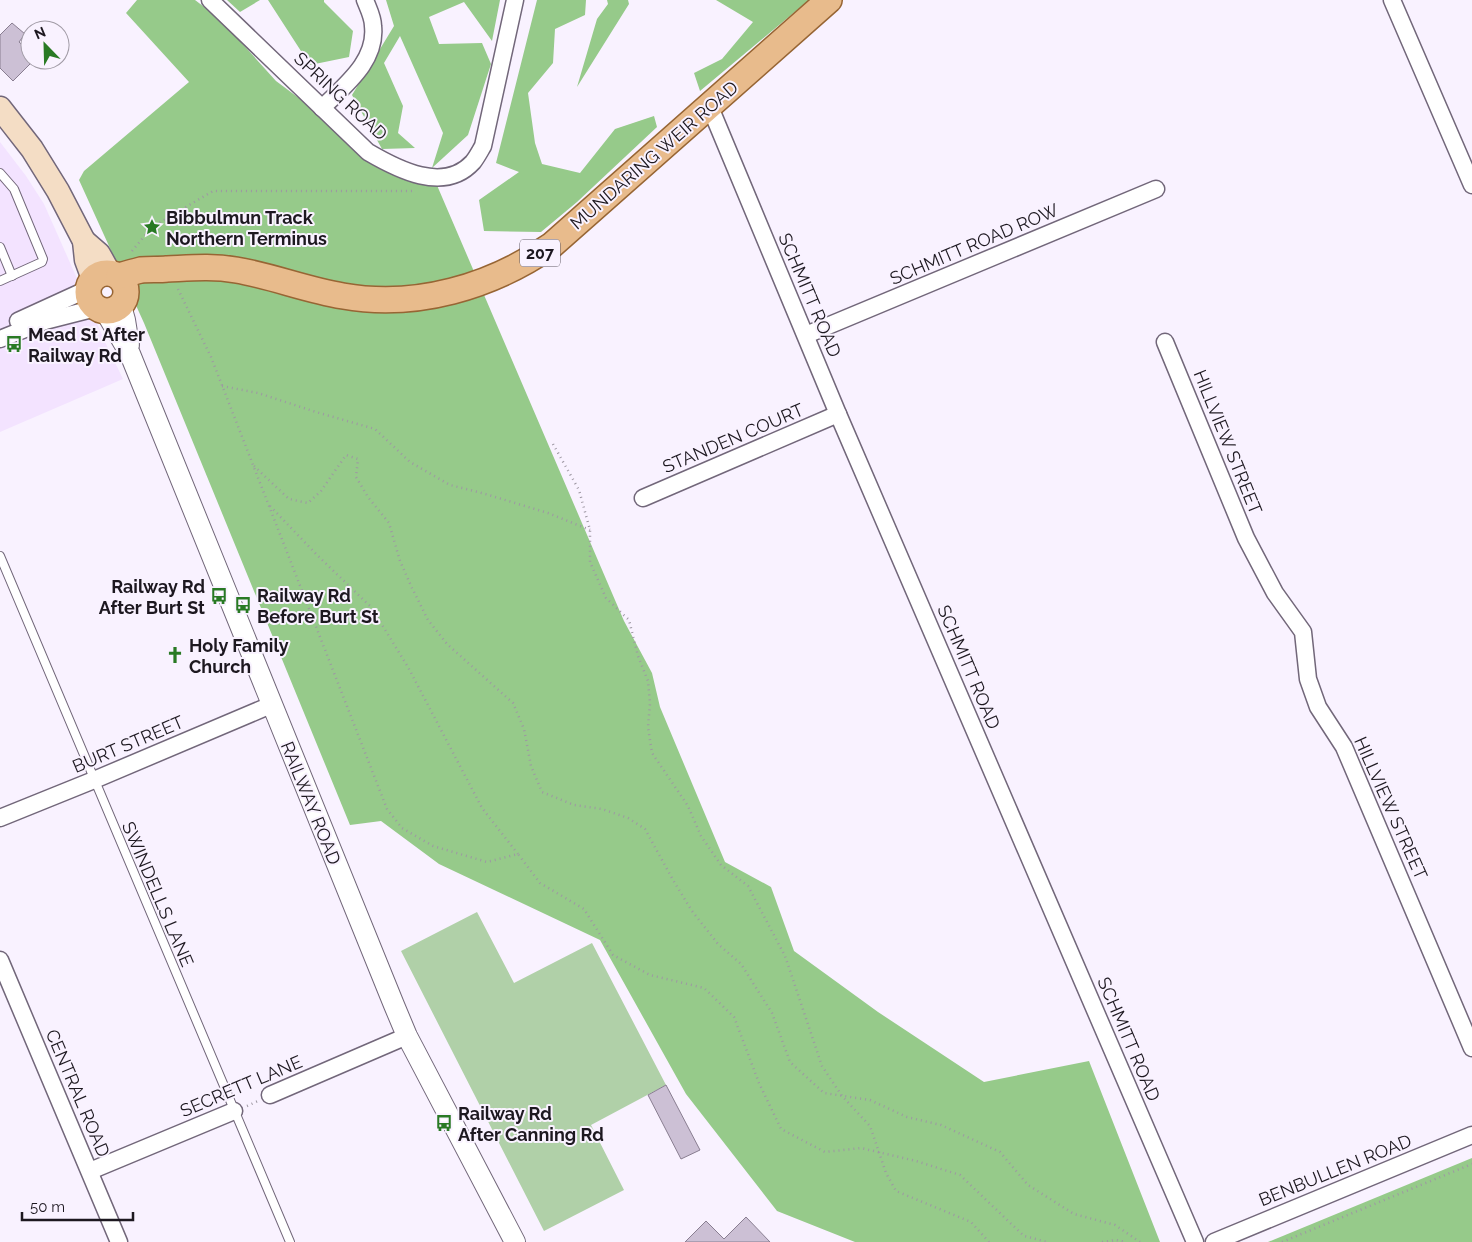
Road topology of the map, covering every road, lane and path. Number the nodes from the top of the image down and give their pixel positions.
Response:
1 (210, 0) edge
2 (365, 0) edge
3 (515, 0) edge
4 (829, 0) edge
5 (1392, 0) edge
6 (710, 107) junction
7 (0, 108) edge
8 (322, 108) junction
9 (0, 173) edge
10 (1472, 185) edge
11 (1156, 189) dead end
12 (152, 227) dead end
13 (0, 247) edge
14 (169, 269) junction
15 (12, 276) junction
16 (0, 281) edge
17 (109, 289) junction
18 (0, 329) edge
19 (806, 336) junction
20 (0, 339) edge
21 (1165, 342) dead end
22 (222, 386) junction
23 (838, 414) junction
24 (553, 444) dead end
25 (253, 465) junction
26 (643, 498) dead end
27 (269, 505) junction
28 (590, 530) junction
29 (0, 556) edge
30 (271, 705) junction
31 (94, 780) junction
32 (0, 818) edge
33 (518, 854) junction
34 (0, 960) edge
35 (407, 1036) junction
36 (1472, 1048) edge
37 (270, 1096) joint
38 (842, 1096) junction
39 (234, 1111) junction
40 (1472, 1135) edge
41 (878, 1152) junction
42 (1472, 1164) edge
43 (90, 1171) junction
44 (119, 1242) edge
45 (290, 1242) edge
46 (516, 1242) edge
47 (989, 1242) edge
48 (1047, 1242) edge
49 (1102, 1242) edge
50 (1126, 1242) edge
51 (1140, 1242) edge
52 (1195, 1242) edge
53 (1214, 1242) edge
54 (1282, 1242) edge

1 - 8 street, SPRING ROAD
2 - 8 street
3 - 8 street, SPRING ROAD
4 - 6 main road, MUNDARING WEIR ROAD / 207
5 - 10 street
6 - 14 main road, MUNDARING WEIR ROAD / 207
6 - 19 street, SCHMITT ROAD
7 - 17 main road, RAILWAY ROAD
9 - 15 lane
11 - 19 street, SCHMITT ROAD ROW
12 - 17 path
13 - 15 lane
14 - 17 main road, MUNDARING WEIR ROAD / 207
14 - 22 path
15 - 16 lane
17 - 18 street, 207
17 - 20 street, 207
17 - 30 street, RAILWAY ROAD
19 - 23 street, SCHMITT ROAD
21 - 36 street, HILLVIEW STREET
22 - 25 path
22 - 28 path
23 - 26 street, STANDEN COURT
23 - 52 street, SCHMITT ROAD
24 - 28 path
25 - 27 path
25 - 38 path
27 - 33 path
27 - 33 path
28 - 38 path
29 - 31 lane, SWINDELLS LANE
30 - 31 street, BURT STREET
30 - 35 street, RAILWAY ROAD
31 - 32 street, BURT STREET
31 - 39 lane, SWINDELLS LANE
33 - 41 path
34 - 43 street, CENTRAL ROAD
35 - 37 street, SECRETT LANE
35 - 46 street, RAILWAY ROAD
37 - 39 path, SECRETT LANE
38 - 41 path
38 - 51 path
39 - 43 street, SECRETT LANE
39 - 45 lane, SWINDELLS LANE
40 - 53 street, BENBULLEN ROAD
41 - 47 path
41 - 48 path
42 - 54 path
43 - 44 street, CENTRAL ROAD
49 - 50 path

